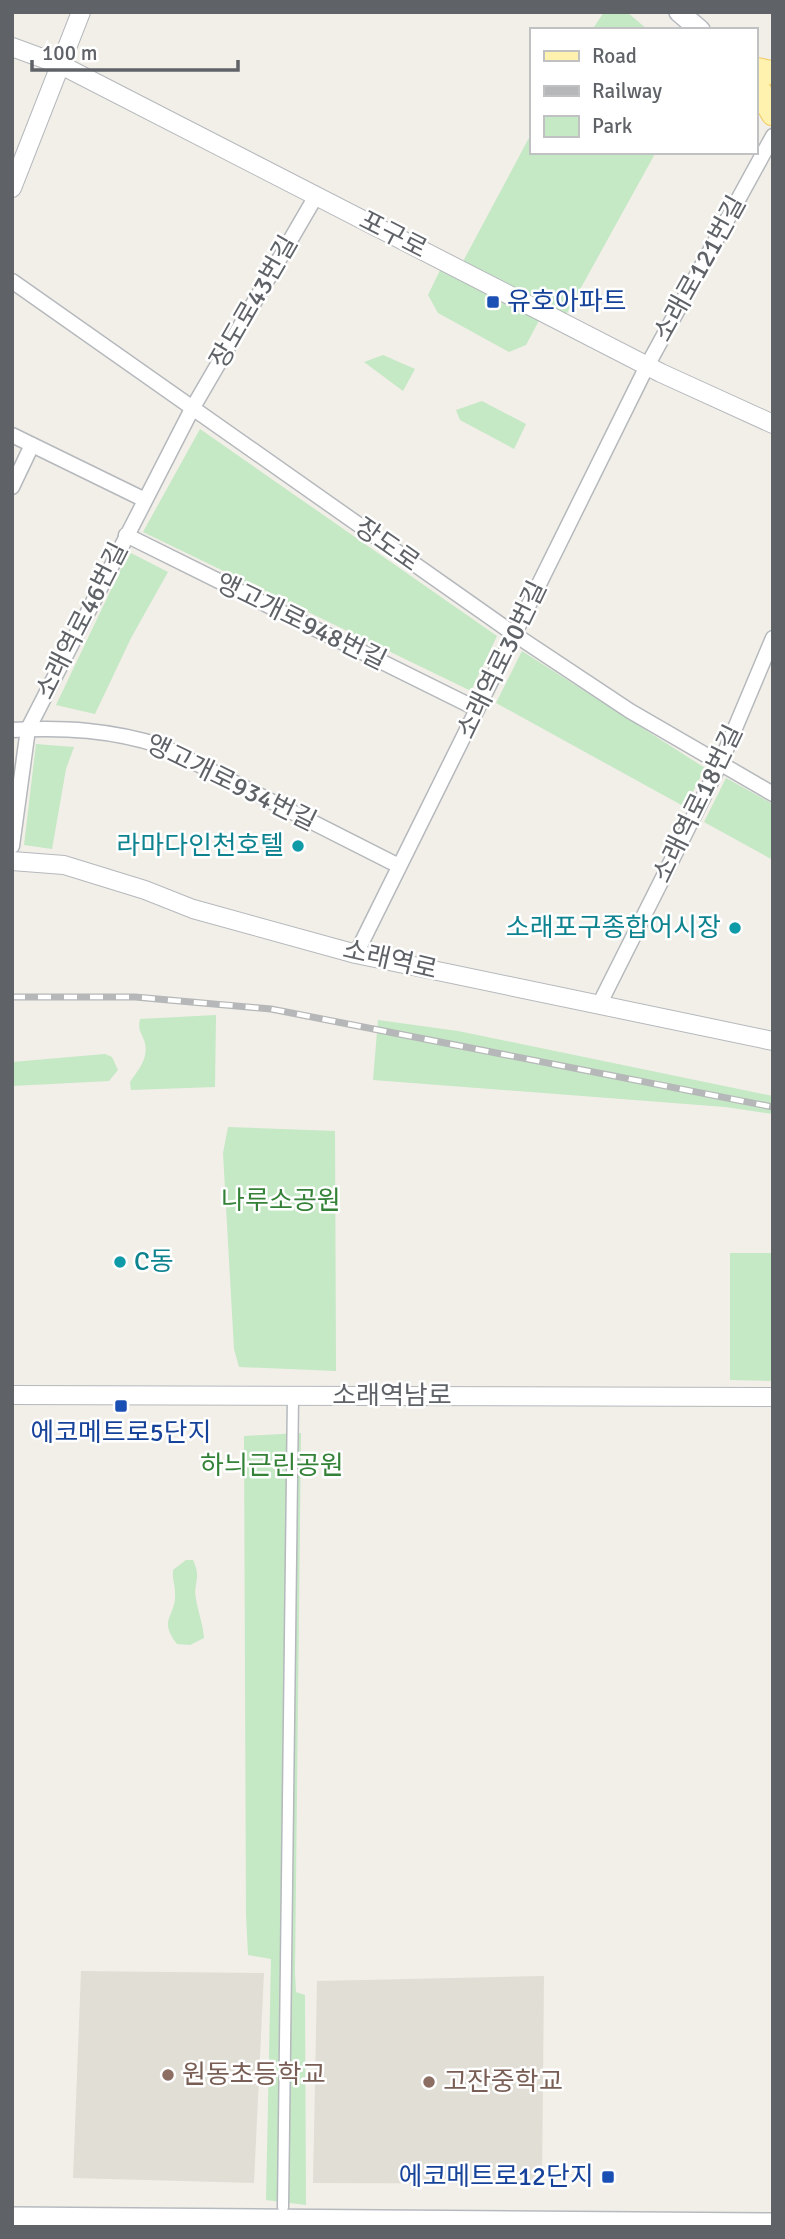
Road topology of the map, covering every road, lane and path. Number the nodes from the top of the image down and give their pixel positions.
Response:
1 (81, 12) edge
2 (679, 12) edge
3 (698, 28) edge
4 (12, 47) edge
5 (61, 65) junction
6 (757, 73) edge
7 (757, 86) edge
8 (773, 86) edge
9 (773, 114) edge
10 (773, 136) edge
11 (12, 188) edge
12 (316, 196) junction
13 (12, 281) edge
14 (647, 366) junction
15 (192, 409) junction
16 (773, 424) edge
17 (12, 435) edge
18 (32, 445) junction
19 (12, 487) edge
20 (143, 499) junction
21 (126, 535) junction
22 (514, 634) junction
23 (773, 638) edge
24 (477, 709) junction
25 (27, 729) junction
26 (12, 730) edge
27 (720, 764) junction
28 (773, 794) edge
29 (12, 846) edge
30 (12, 862) edge
31 (399, 866) junction
32 (356, 954) junction
33 (599, 1005) junction
34 (773, 1041) edge
35 (12, 1395) edge
36 (293, 1396) junction
37 (773, 1397) edge
38 (282, 2207) dead end
39 (12, 2217) edge
40 (773, 2223) edge
41 (311, 2224) edge

1 - 5 street
2 - 3 main road
4 - 5 street, 포구로
5 - 11 street
5 - 12 street, 포구로
6 - 8 main road
7 - 9 main road
10 - 14 street, 소래로121번길
12 - 14 street, 포구로
12 - 15 street, 장도로43번길
13 - 15 street, 장도로
14 - 16 street, 포구로
14 - 22 street, 소래역로30번길
15 - 20 street, 소래역로46번길
15 - 22 street, 장도로
17 - 18 street
18 - 19 street
18 - 20 street
20 - 21 street, 소래역로46번길
21 - 24 street, 앵고개로948번길
21 - 25 street, 소래역로46번길
22 - 24 street, 소래역로30번길
22 - 27 street, 장도로
23 - 27 street, 소래역로18번길
24 - 31 street, 소래역로30번길
25 - 26 street, 앵고개로934번길
25 - 29 street, 소래역로46번길
25 - 31 street, 앵고개로934번길
27 - 28 street, 장도로
27 - 33 street, 소래역로18번길
30 - 32 street, 소래역로
31 - 32 street, 소래역로30번길
32 - 33 street, 소래역로
33 - 34 street, 소래역로
35 - 36 street, 소래역남로
36 - 37 street, 소래역남로
36 - 38 street
39 - 41 main road
40 - 41 main road

